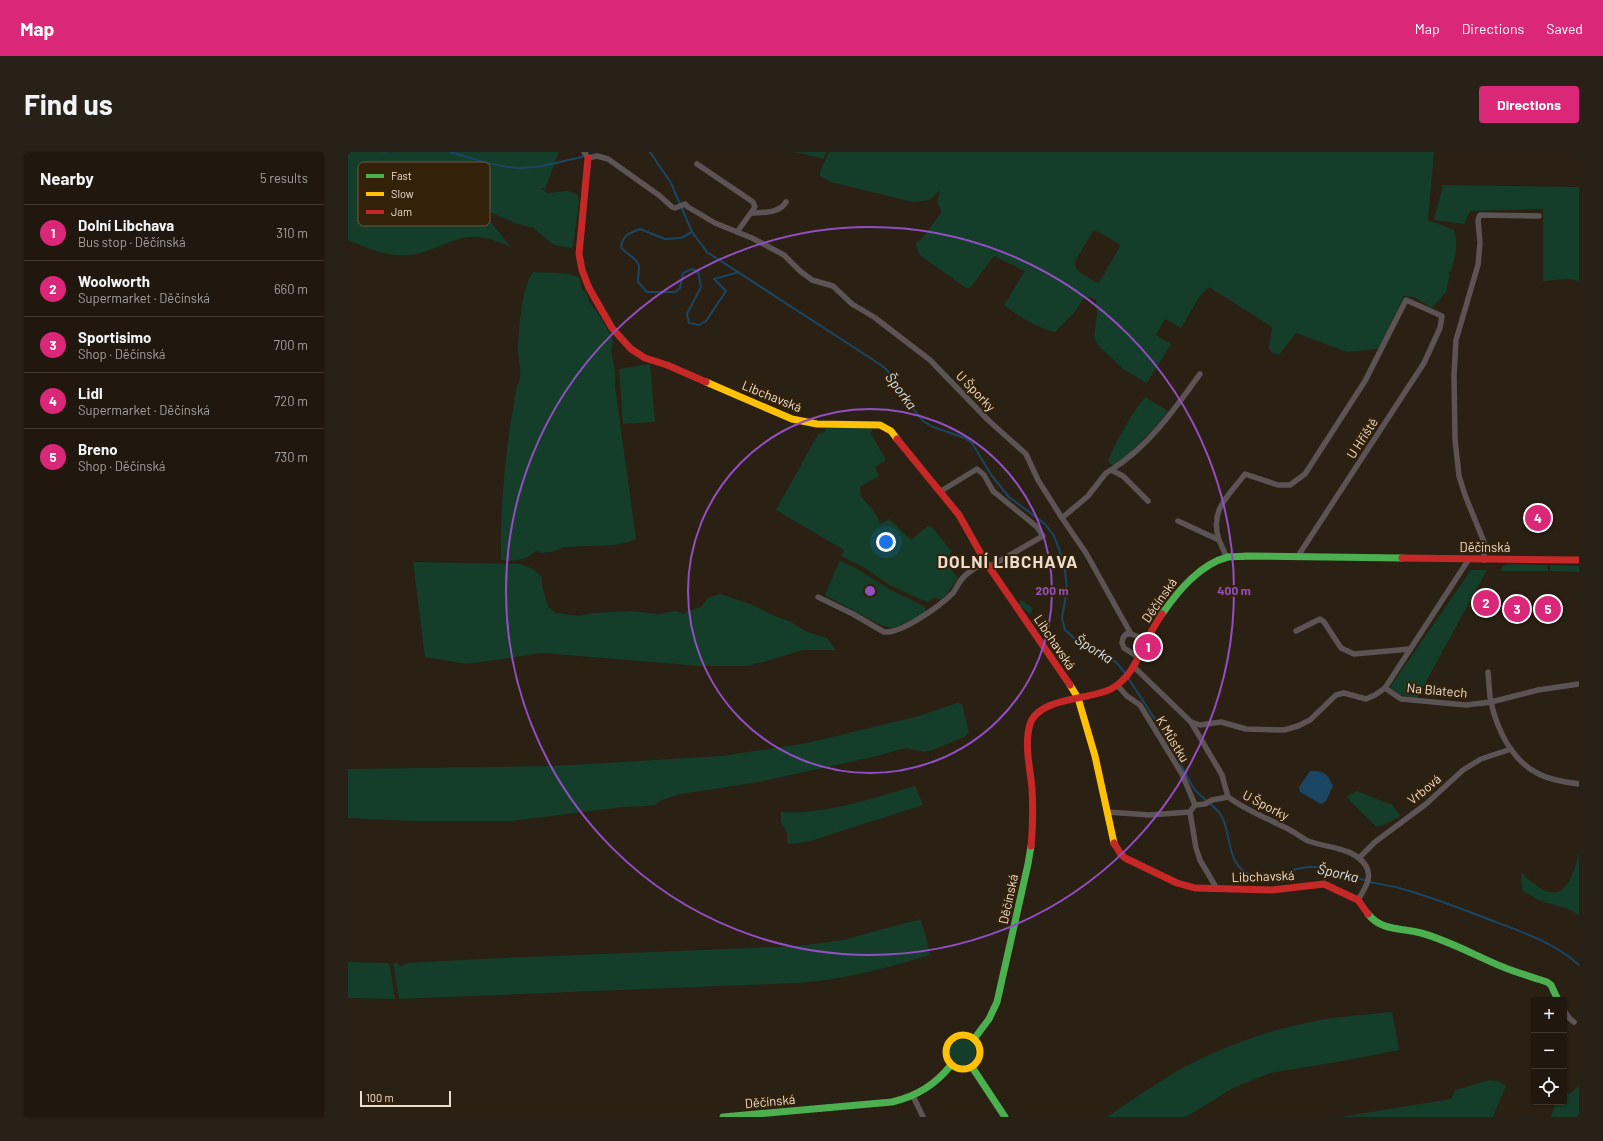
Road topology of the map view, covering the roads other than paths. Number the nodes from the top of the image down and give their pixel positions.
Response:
1 (585, 154) edge
2 (697, 164) dead end
3 (786, 202) dead end
4 (751, 213) junction
5 (1539, 216) dead end
6 (737, 232) junction
7 (1200, 374) dead end
8 (1111, 470) junction
9 (941, 491) junction
10 (1148, 501) dead end
11 (1062, 518) junction
12 (1178, 521) dead end
13 (1218, 540) junction
14 (1298, 556) junction
15 (1227, 558) junction
16 (1469, 560) junction
17 (1484, 560) junction
18 (1579, 560) edge
19 (985, 561) junction
20 (989, 567) junction
21 (818, 597) dead end
22 (1296, 631) dead end
23 (1132, 634) junction
24 (1147, 640) junction
25 (1410, 650) junction
26 (1138, 657) junction
27 (1132, 668) junction
28 (1488, 672) dead end
29 (1579, 684) edge
30 (1117, 685) junction
31 (1387, 690) junction
32 (1078, 698) junction
33 (1491, 702) junction
34 (1191, 722) junction
35 (1511, 749) junction
36 (1579, 784) edge
37 (1228, 797) junction
38 (1195, 805) junction
39 (1108, 812) junction
40 (1190, 812) junction
41 (1359, 858) junction
42 (1218, 889) junction
43 (1358, 900) junction
44 (1557, 997) edge
45 (1567, 1015) edge
46 (1574, 1022) dead end
47 (974, 1039) junction
48 (951, 1065) junction
49 (972, 1067) junction
50 (913, 1096) junction
51 (723, 1117) edge
52 (923, 1117) edge
53 (1005, 1117) edge

1 - 6 street, U Šporky
1 - 9 street, Libchavská
2 - 4 street
3 - 4 street
4 - 6 street
5 - 17 street
6 - 11 street, U Šporky
7 - 8 street
8 - 10 street
8 - 11 street
9 - 19 street, Libchavská
9 - 20 street
11 - 23 street, U Šporky
12 - 13 street
13 - 14 street, U Hřiště
13 - 15 street
14 - 15 street, Děčínská
14 - 16 street, Děčínská
15 - 24 street, Děčínská
16 - 17 street, Děčínská
16 - 25 street
17 - 18 street, Děčínská
19 - 20 street, Libchavská
19 - 21 street
20 - 32 street, Libchavská
22 - 25 street
23 - 24 street
23 - 26 street
24 - 26 street, Děčínská
25 - 31 street
26 - 27 street, Děčínská
27 - 30 street, Děčínská
27 - 34 street, U Šporky
28 - 33 street
29 - 33 street, Na Blatech
30 - 32 street, Děčínská
30 - 38 street, K Můstku
31 - 33 street, Na Blatech
31 - 34 street
32 - 39 street, Libchavská
32 - 47 street, Děčínská
33 - 35 street
34 - 37 street, U Šporky
35 - 36 street
35 - 41 street, Vrbová
37 - 38 street
37 - 41 street, U Šporky
38 - 40 street
39 - 40 street
39 - 42 street, Libchavská
40 - 42 street
41 - 43 street
42 - 43 street, Libchavská
43 - 44 street, Libchavská
45 - 46 street
47 - 48 street
47 - 49 street
48 - 49 street
48 - 50 street, Děčínská
49 - 53 street
50 - 51 street, Děčínská
50 - 52 street

